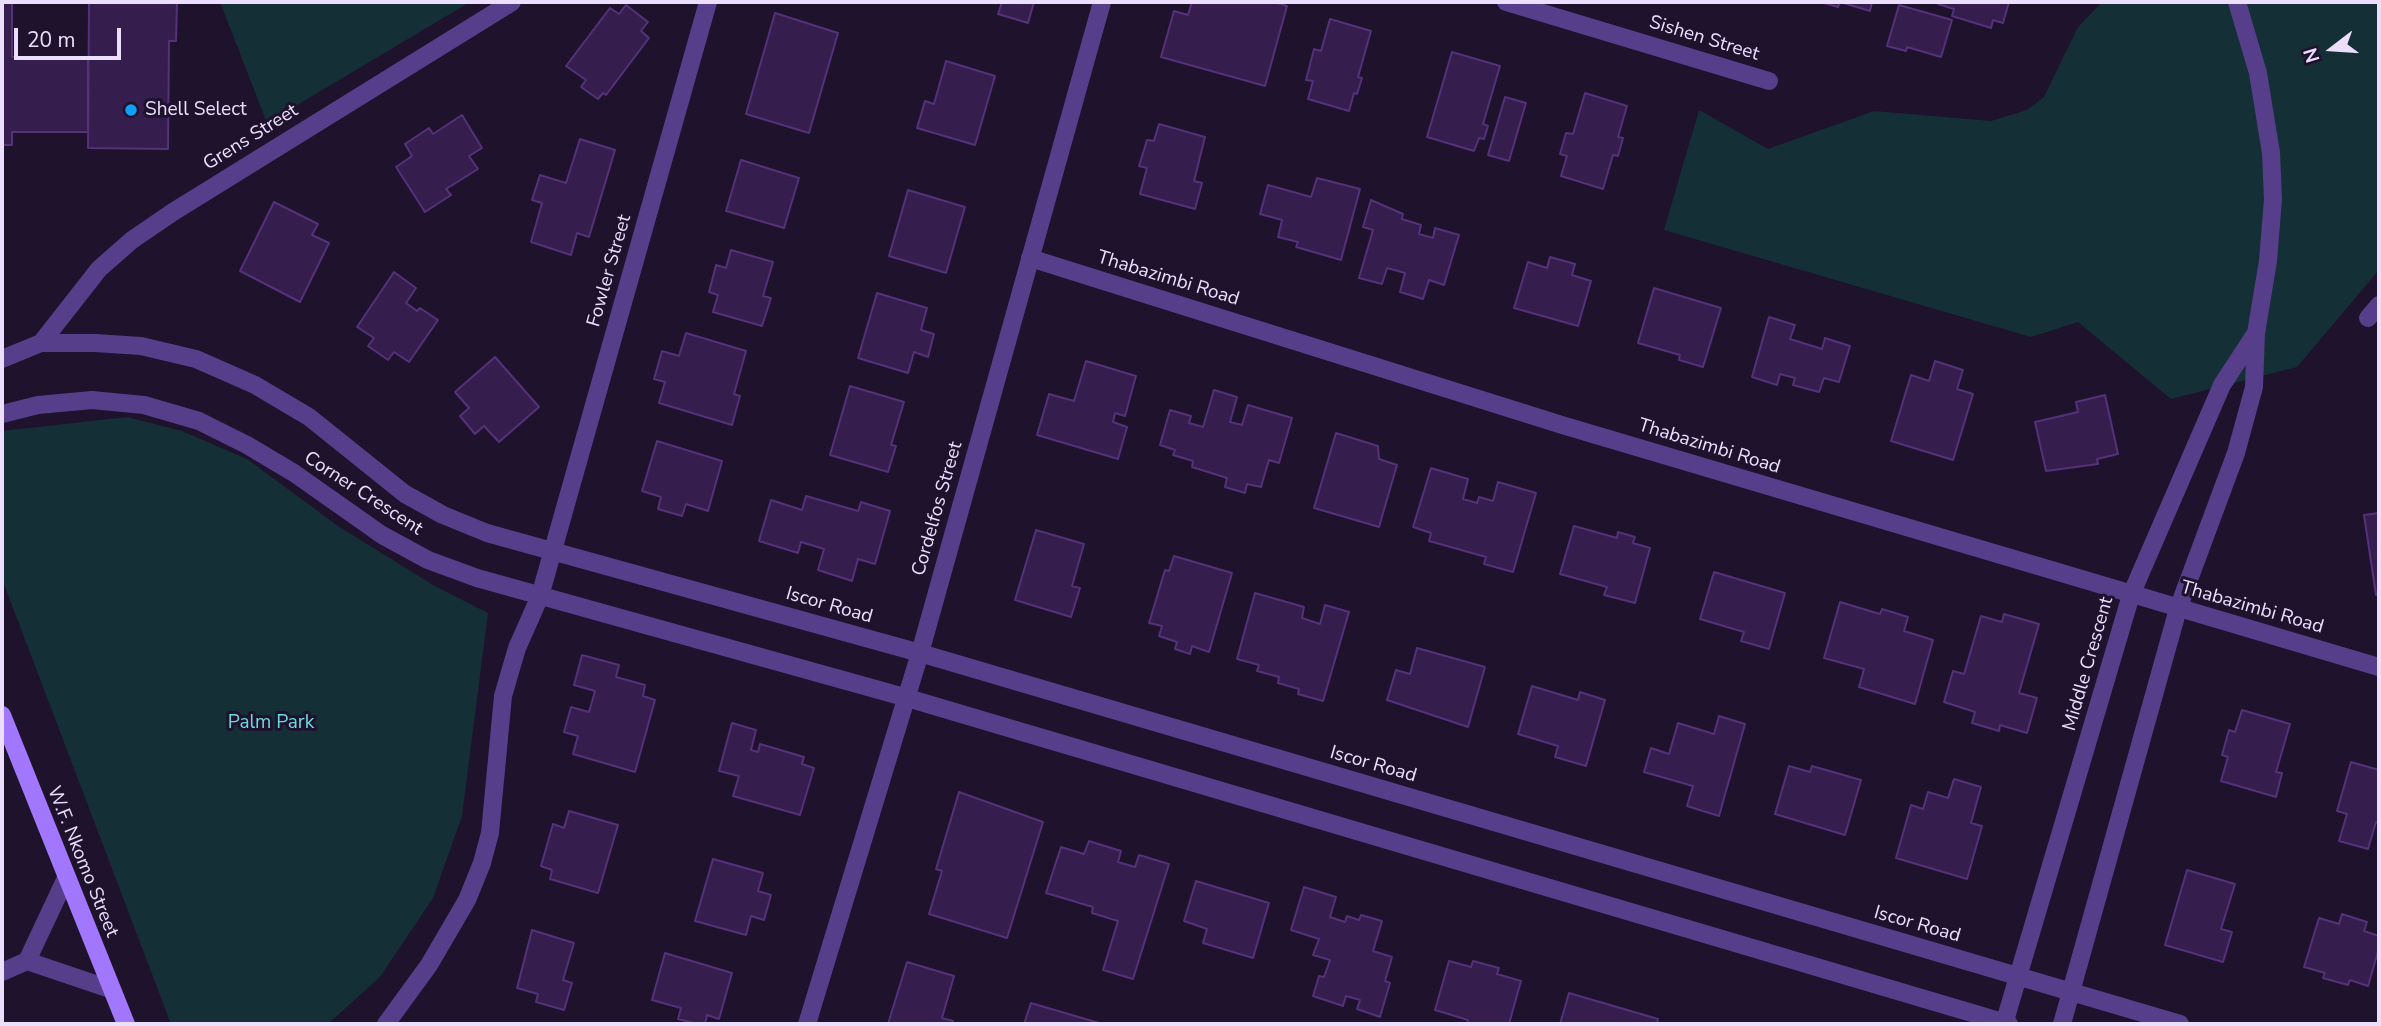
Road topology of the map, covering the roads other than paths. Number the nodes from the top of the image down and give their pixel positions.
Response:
1 (512, 2) edge
2 (708, 2) edge
3 (1102, 2) edge
4 (1506, 2) edge
5 (2237, 2) edge
6 (1769, 81) dead end
7 (1030, 258) junction
8 (2256, 333) junction
9 (41, 343) junction
10 (2, 359) edge
11 (2, 414) edge
12 (553, 551) junction
13 (2131, 595) junction
14 (540, 596) junction
15 (2178, 610) junction
16 (920, 653) junction
17 (2379, 667) edge
18 (904, 698) junction
19 (2, 715) edge
20 (66, 878) junction
21 (27, 961) junction
22 (2, 972) edge
23 (2018, 977) junction
24 (110, 989) junction
25 (2071, 991) junction
26 (126, 1024) edge
27 (386, 1024) edge
28 (807, 1024) edge
29 (2006, 1024) edge
30 (2062, 1024) edge
31 (2180, 1024) edge

1 - 9 street, Grens Street
2 - 12 street, Fowler Street
3 - 7 street, Cordelfos Street
4 - 6 street, Sishen Street
5 - 8 street, Middle Crescent
7 - 13 street, Thabazimbi Road
7 - 16 street, Cordelfos Street
8 - 13 street, Middle Crescent
8 - 15 street, Middle Crescent
9 - 10 street, Corner Crescent
9 - 12 street, Corner Crescent
11 - 14 street, Corner Crescent
12 - 14 street, Fowler Street
12 - 16 street, Iscor Road
13 - 15 street, Thabazimbi Road
13 - 23 street, Middle Crescent
14 - 18 street
14 - 27 street
15 - 17 street, Thabazimbi Road
15 - 25 street, Middle Crescent
16 - 18 street, Cordelfos Street
16 - 23 street, Iscor Road
18 - 28 street, Cordelfos Street
18 - 29 street
19 - 20 main road, W.F. Nkomo Street
20 - 21 street
20 - 24 main road, W.F. Nkomo Street
21 - 22 street
21 - 24 street
23 - 25 street, Iscor Road
23 - 29 street, Middle Crescent
24 - 26 main road, W.F. Nkomo Street
25 - 30 street, Middle Crescent
25 - 31 street, Iscor Road

